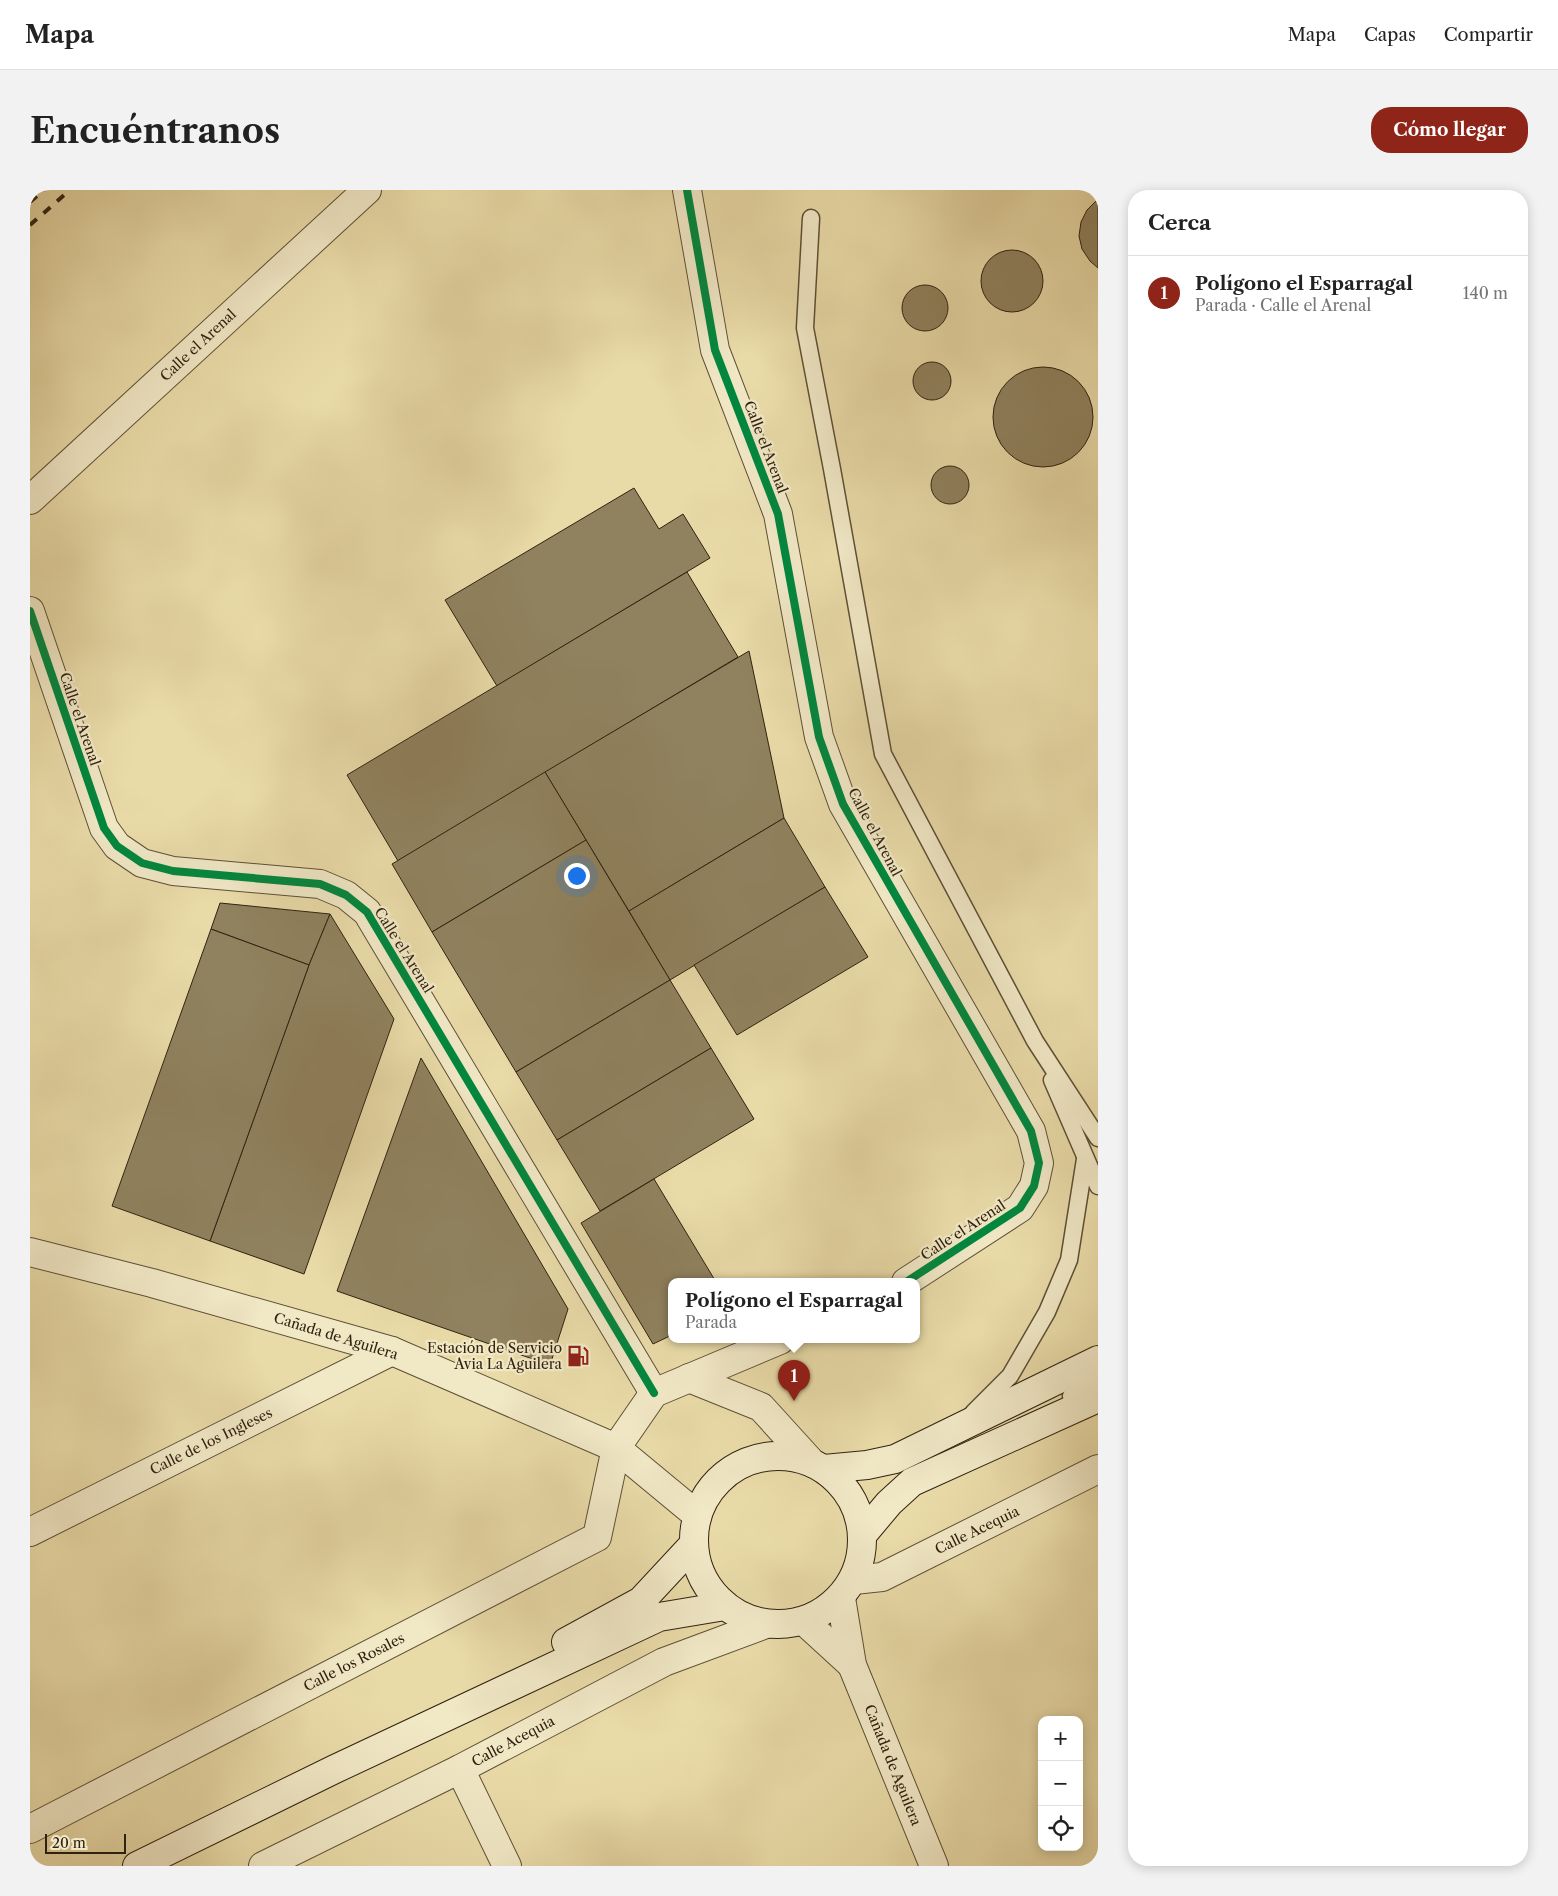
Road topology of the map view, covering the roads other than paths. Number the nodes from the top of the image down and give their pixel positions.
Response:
1 (367, 190) edge
2 (687, 190) edge
3 (811, 218) dead end
4 (30, 500) edge
5 (30, 611) edge
6 (1035, 1041) junction
7 (1098, 1138) edge
8 (1085, 1159) junction
9 (1098, 1186) edge
10 (30, 1252) edge
11 (912, 1278) edge
12 (773, 1343) edge
13 (392, 1351) junction
14 (1098, 1360) edge
15 (689, 1378) junction
16 (1098, 1382) edge
17 (654, 1393) junction
18 (1098, 1398) edge
19 (958, 1428) junction
20 (996, 1445) junction
21 (616, 1448) junction
22 (817, 1466) junction
23 (1098, 1469) edge
24 (697, 1515) junction
25 (30, 1532) edge
26 (863, 1534) junction
27 (694, 1544) junction
28 (847, 1589) junction
29 (725, 1606) junction
30 (804, 1621) junction
31 (766, 1624) junction
32 (852, 1665) junction
33 (335, 1769) junction
34 (460, 1769) junction
35 (30, 1829) edge
36 (137, 1866) edge
37 (263, 1866) edge
38 (507, 1866) edge
39 (934, 1866) edge

1 - 4 street, Calle el Arenal
2 - 11 street, Calle el Arenal
3 - 6 lane
5 - 17 street, Calle el Arenal
6 - 7 lane
6 - 8 lane
8 - 9 lane
8 - 19 lane
10 - 13 street, Cañada de Aguilera
12 - 15 street
13 - 21 street, Cañada de Aguilera
13 - 25 street, Calle de los Ingleses
14 - 19 street
15 - 17 street
15 - 22 street
16 - 20 lane
17 - 21 street
18 - 20 street
19 - 22 street
20 - 26 street
21 - 24 street, Cañada de Aguilera
21 - 35 street, Calle los Rosales
22 - 24 street
22 - 26 street
23 - 28 street, Calle Acequia
24 - 27 street
26 - 28 street
27 - 29 street
27 - 33 street
28 - 30 street
28 - 32 street, Cañada de Aguilera
29 - 31 street
29 - 33 street
30 - 31 street
30 - 32 street, Cañada de Aguilera
31 - 34 street, Calle Acequia
32 - 39 street, Cañada de Aguilera
33 - 36 street
34 - 37 street, Calle Acequia
34 - 38 street

